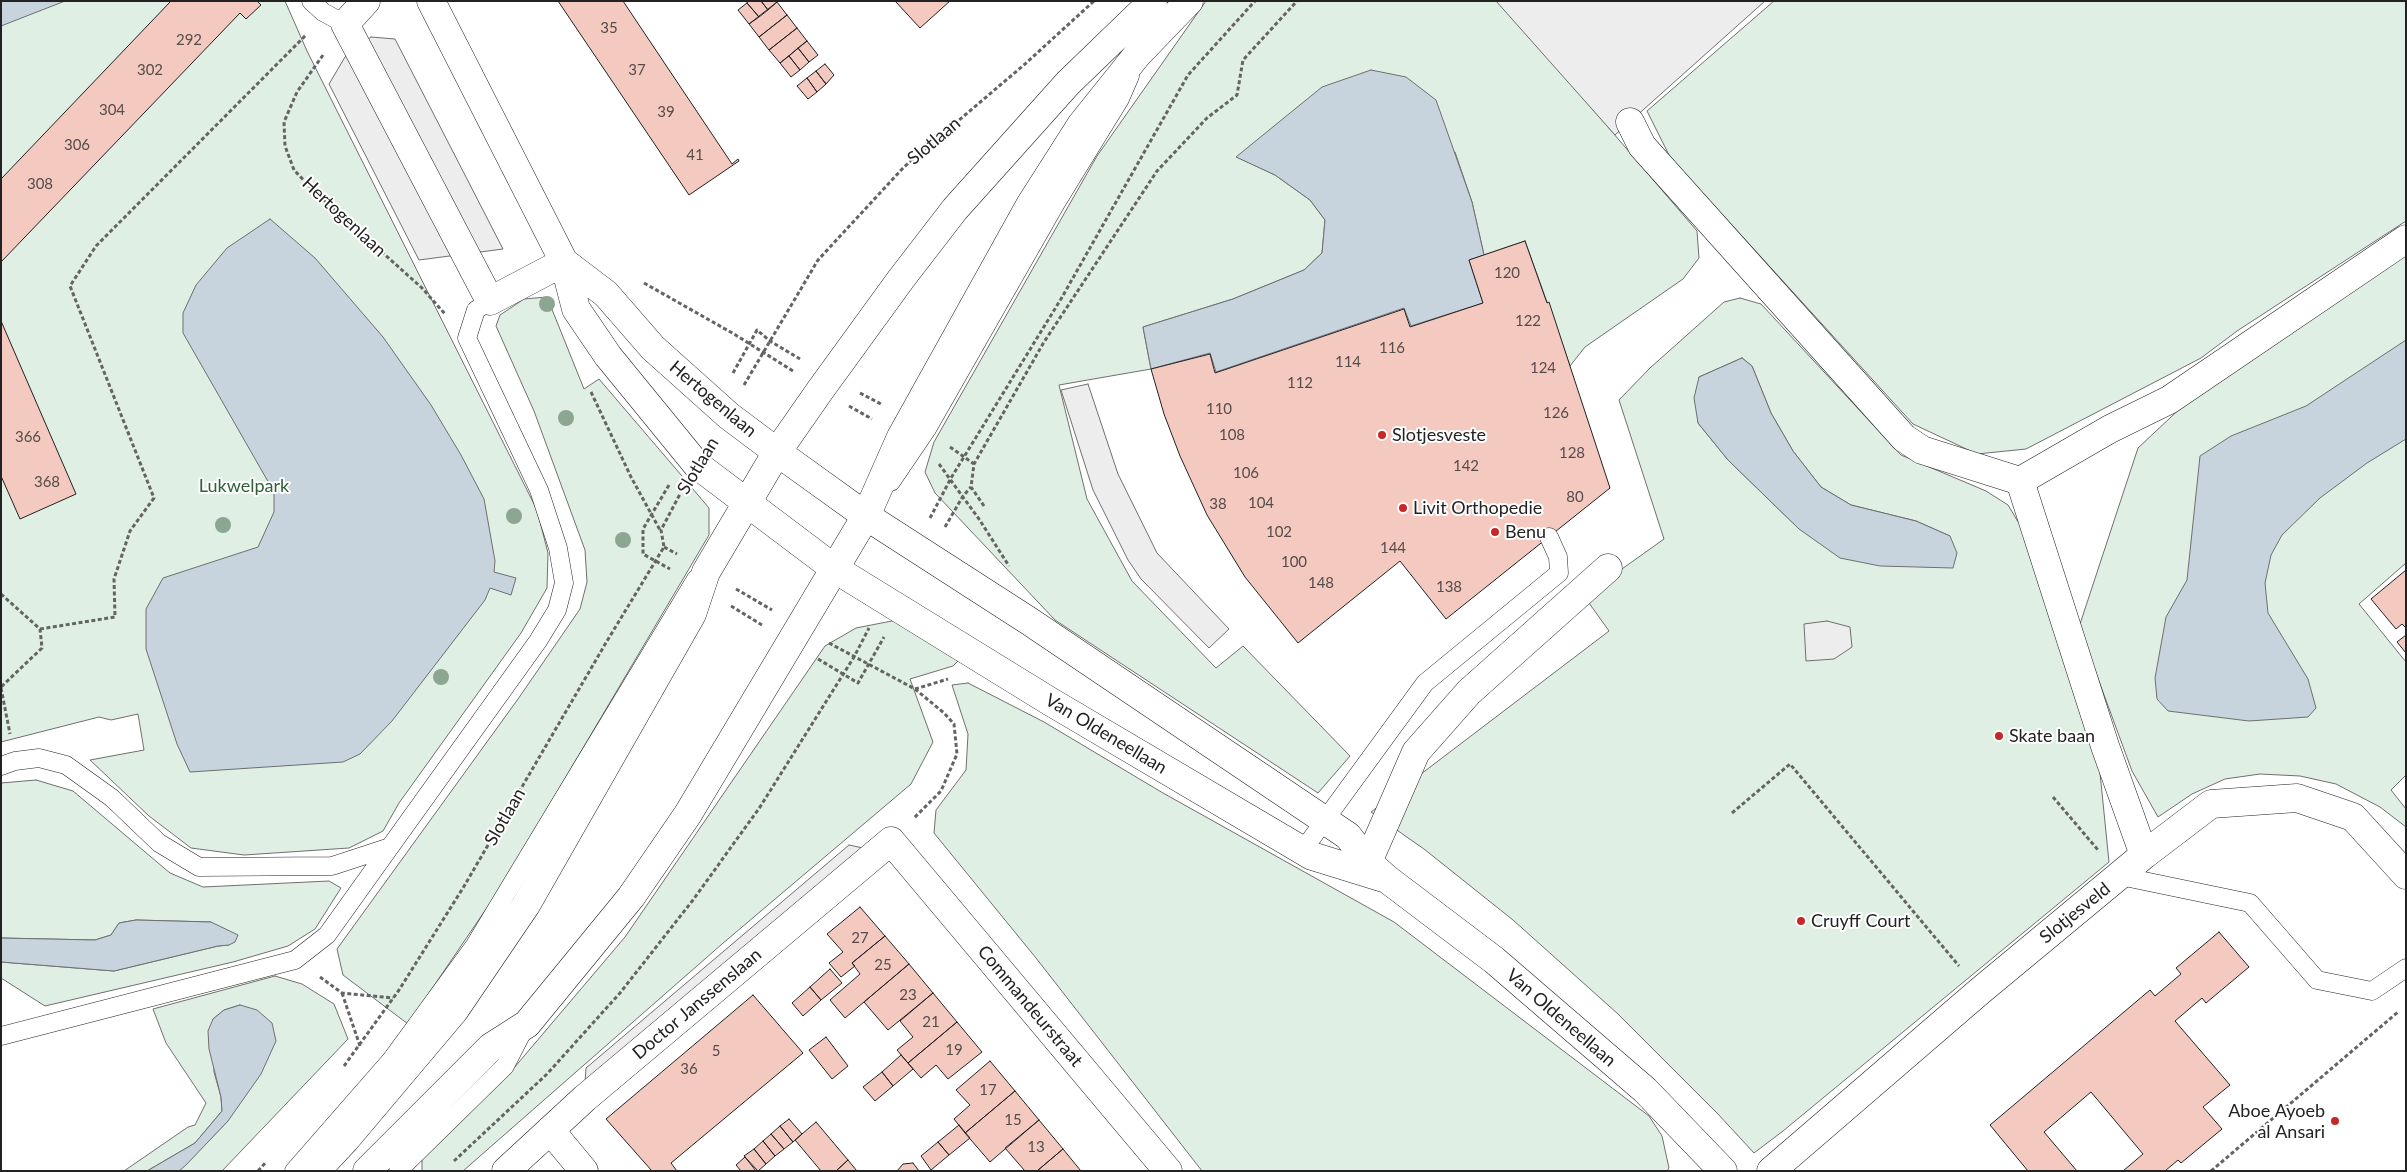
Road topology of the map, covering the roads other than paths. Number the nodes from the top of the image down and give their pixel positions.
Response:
1 (311, 1) edge
2 (366, 1) edge
3 (431, 1) edge
4 (1153, 1) edge
5 (1189, 1) edge
6 (345, 24) junction
7 (1630, 122) dead end
8 (2406, 239) edge
9 (564, 262) junction
10 (490, 301) junction
11 (777, 452) junction
12 (2020, 481) junction
13 (747, 503) junction
14 (866, 516) junction
15 (1548, 537) dead end
16 (1608, 568) dead end
17 (835, 569) junction
18 (706, 572) junction
19 (8, 764) edge
20 (1327, 820) junction
21 (891, 841) joint
22 (390, 847) junction
23 (1303, 850) junction
24 (2144, 856) junction
25 (1377, 871) junction
26 (2406, 875) edge
27 (2120, 876) junction
28 (2406, 968) edge
29 (527, 1024) junction
30 (1, 1036) edge
31 (550, 1130) junction
32 (294, 1171) edge
33 (316, 1171) edge
34 (367, 1171) edge
35 (398, 1171) edge
36 (506, 1171) edge
37 (584, 1171) edge
38 (1168, 1171) edge
39 (1723, 1171) edge
40 (1771, 1171) edge

1 - 6 lane
2 - 6 street
3 - 9 street, Hertogenlaan
4 - 11 street
5 - 14 street
6 - 10 street
7 - 12 street
8 - 12 street
9 - 10 street
9 - 11 street, Hertogenlaan
9 - 13 street, Hertogenlaan
10 - 22 lane
11 - 13 street
11 - 14 street, Hertogenlaan
12 - 24 street
13 - 17 street, Van Oldeneellaan
13 - 18 street
14 - 17 street
14 - 20 street, Van Oldeneellaan
15 - 20 lane
16 - 25 street
17 - 23 street, Van Oldeneellaan
17 - 29 street
18 - 32 lane
18 - 33 street
19 - 22 lane
20 - 23 lane
20 - 25 street, Van Oldeneellaan
21 - 31 street, Doctor Janssenslaan
21 - 38 street, Commandeurstraat
22 - 30 lane
23 - 25 street, Van Oldeneellaan
24 - 26 street, Slotjesveld
24 - 27 street, Slotjesveld
25 - 39 street, Van Oldeneellaan
27 - 28 lane
27 - 40 street, Slotjesveld
29 - 34 street
29 - 35 lane
31 - 36 street, Doctor Janssenslaan
31 - 37 street

